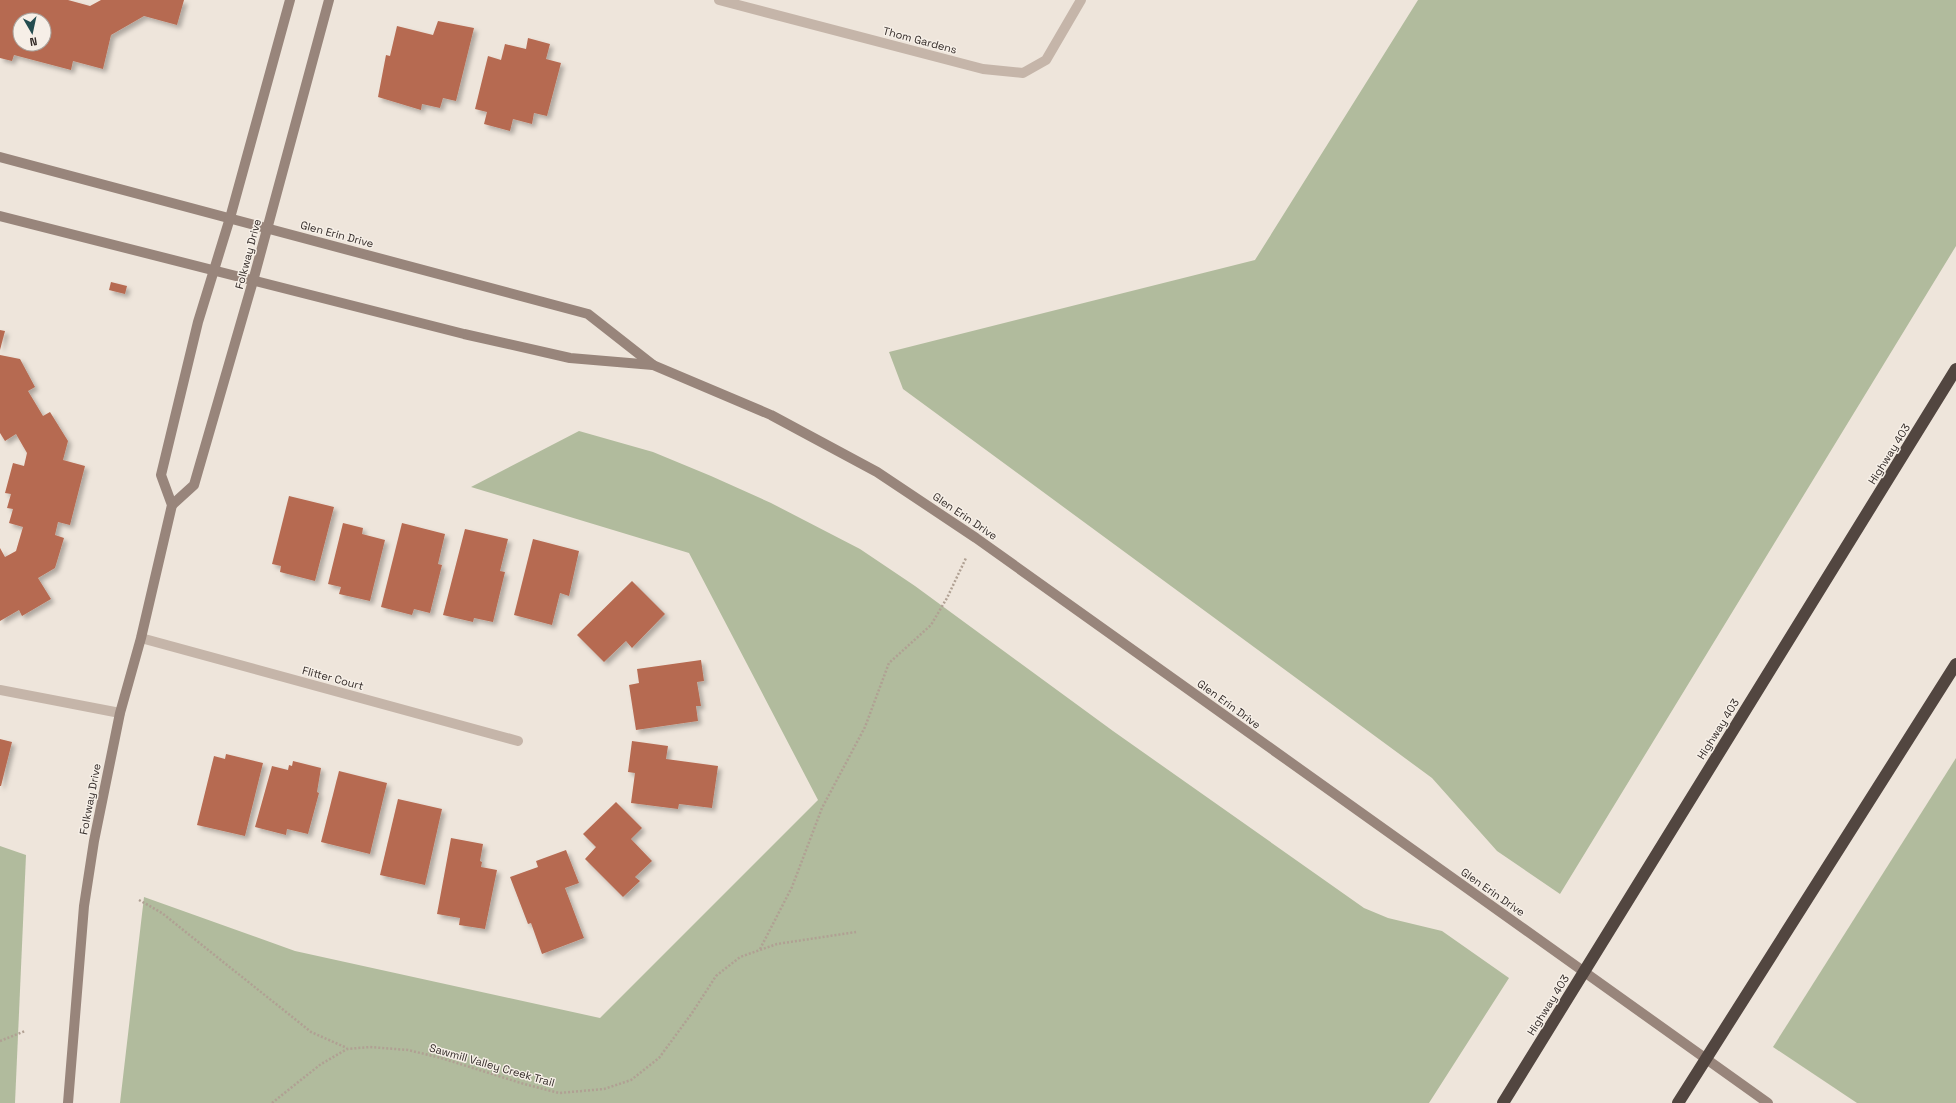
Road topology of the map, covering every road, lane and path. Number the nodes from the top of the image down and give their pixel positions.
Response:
1 (290, 0) edge
2 (329, 0) edge
3 (719, 0) edge
4 (1081, 0) edge
5 (0, 158) edge
6 (0, 216) edge
7 (230, 218) junction
8 (268, 228) junction
9 (214, 270) junction
10 (253, 281) junction
11 (653, 365) junction
12 (1956, 369) edge
13 (172, 505) junction
14 (976, 538) junction
15 (141, 638) junction
16 (1956, 664) edge
17 (0, 690) edge
18 (120, 713) junction
19 (518, 741) dead end
20 (139, 900) dead end
21 (856, 932) dead end
22 (759, 950) junction
23 (25, 1031) dead end
24 (0, 1041) edge
25 (347, 1049) junction
26 (68, 1103) edge
27 (272, 1103) edge
28 (1503, 1103) edge
29 (1678, 1103) edge
30 (1768, 1103) edge

1 - 7 street
2 - 8 street, Folkway Drive
3 - 4 street, Thom Gardens
5 - 7 street, Glen Erin Drive
6 - 9 street, Glen Erin Drive
7 - 8 street, Glen Erin Drive
7 - 9 street
8 - 10 street, Folkway Drive
8 - 11 street, Glen Erin Drive
9 - 10 street, Glen Erin Drive
9 - 13 street
10 - 11 street, Glen Erin Drive
10 - 13 street, Folkway Drive
11 - 14 street, Glen Erin Drive
12 - 28 highway, Highway 403
13 - 15 street, Folkway Drive
14 - 22 path
14 - 30 street, Glen Erin Drive
15 - 18 street, Folkway Drive
15 - 19 street, Flitter Court
16 - 29 highway
17 - 18 street
18 - 26 street, Folkway Drive
20 - 25 path
21 - 22 path, Sawmill Valley Creek Trail
22 - 25 path, Sawmill Valley Creek Trail
23 - 24 path
25 - 27 path, Sawmill Valley Creek Trail

